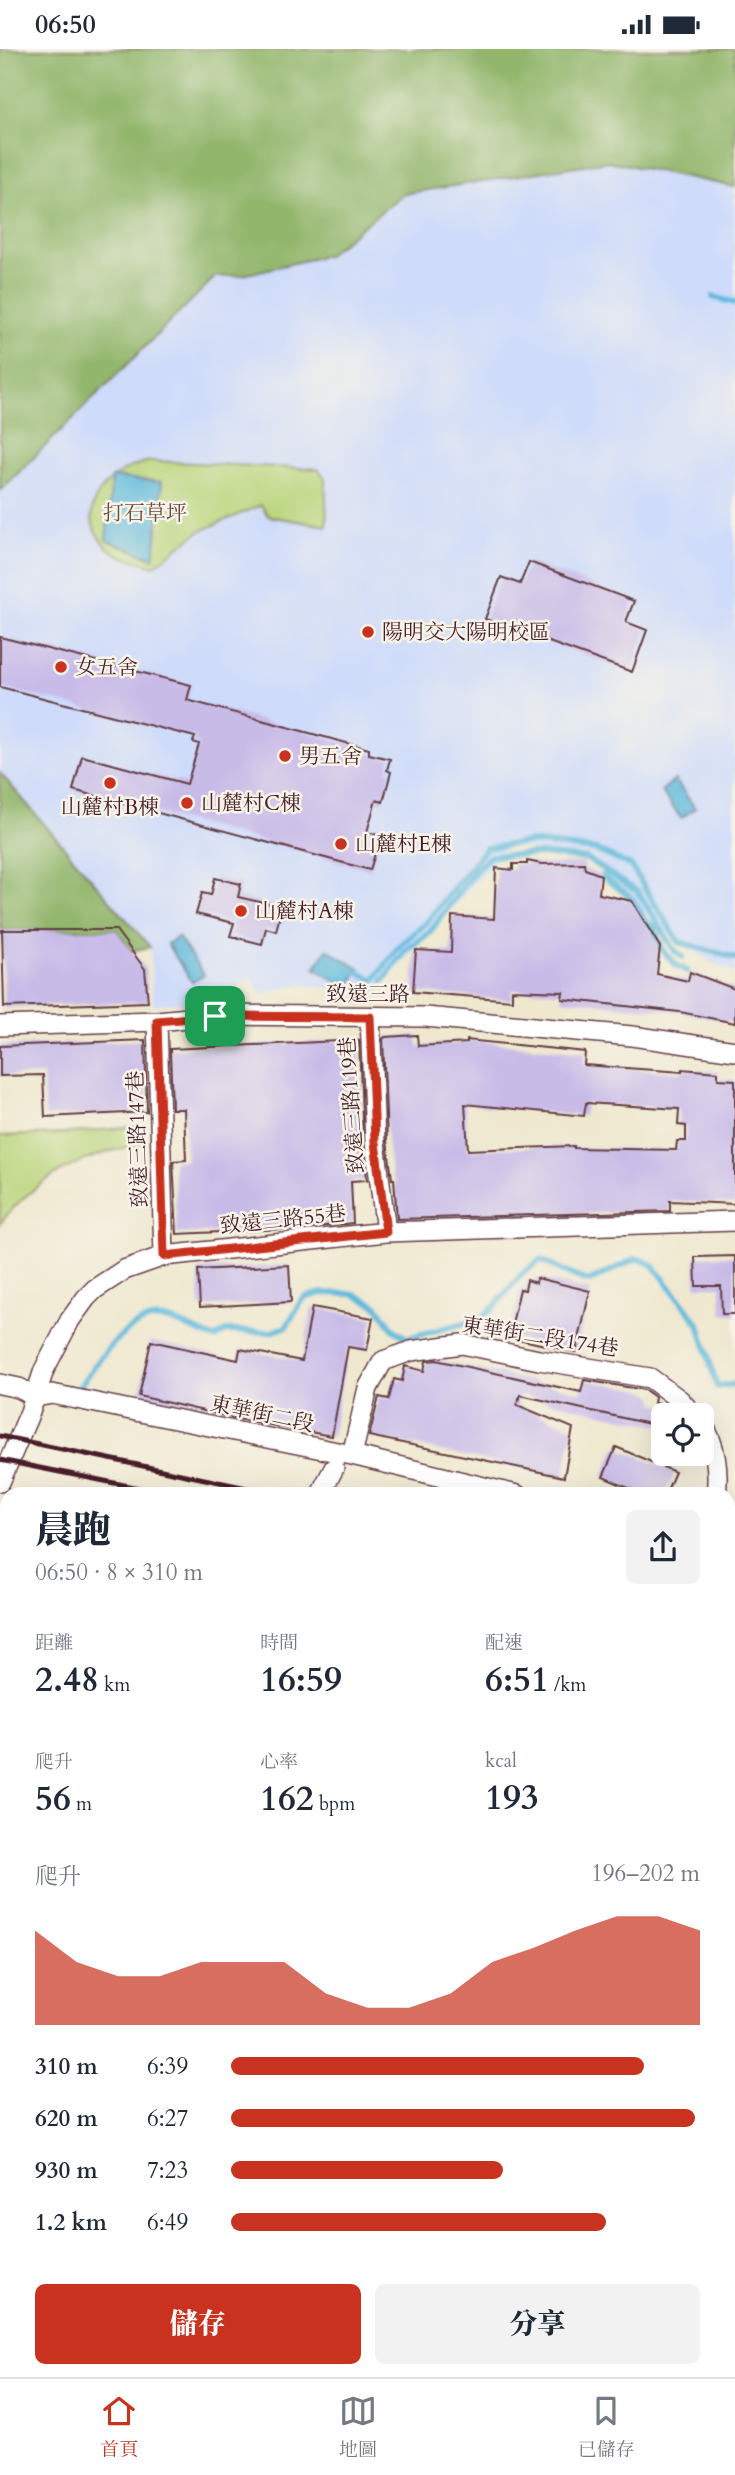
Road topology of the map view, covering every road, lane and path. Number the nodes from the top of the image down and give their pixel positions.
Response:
1 (370, 1017) junction
2 (157, 1021) junction
3 (0, 1026) edge
4 (735, 1051) edge
5 (735, 1221) edge
6 (386, 1232) junction
7 (164, 1256) junction
8 (0, 1384) edge
9 (36, 1398) junction
10 (683, 1403) edge
11 (352, 1455) junction
12 (714, 1455) edge
13 (334, 1468) dead end
14 (0, 1482) edge
15 (324, 1487) edge
16 (484, 1487) edge
17 (717, 1487) edge

1 - 2 street, 致遠三路
1 - 4 street, 致遠三路
1 - 6 street, 致遠三路119巷
2 - 3 street, 致遠三路
2 - 7 street, 致遠三路147巷
5 - 6 street, 致遠三路55巷
6 - 7 street, 致遠三路55巷
7 - 9 street, 致遠三路55巷
8 - 9 street, 東華街二段
9 - 11 street, 東華街二段
9 - 14 street, 致遠三路55巷
10 - 11 street, 東華街二段174巷
11 - 16 street, 東華街二段
12 - 17 street
13 - 15 street

